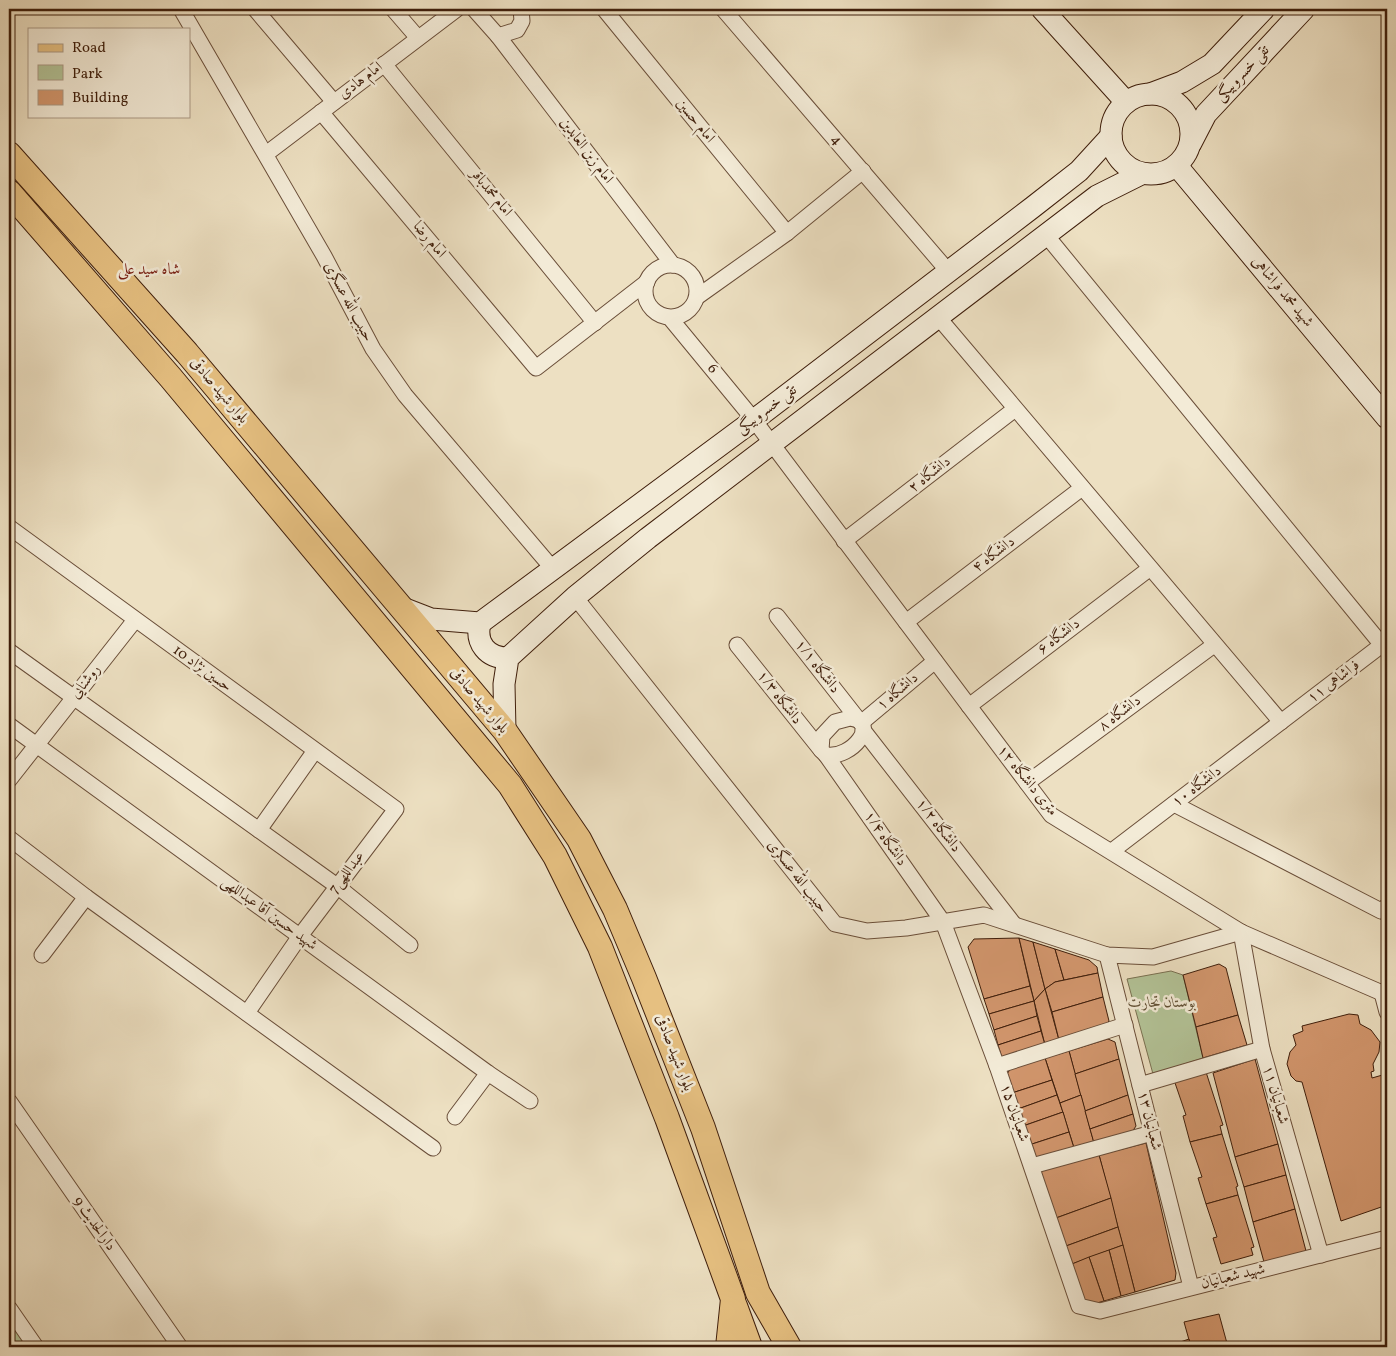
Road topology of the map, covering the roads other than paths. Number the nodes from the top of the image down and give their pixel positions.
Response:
1 (181, 9) edge
2 (255, 9) edge
3 (393, 9) edge
4 (457, 9) edge
5 (474, 9) edge
6 (523, 9) edge
7 (604, 9) edge
8 (723, 9) edge
9 (1042, 9) edge
10 (1264, 9) edge
11 (1304, 9) edge
12 (498, 36) junction
13 (418, 38) junction
14 (384, 64) junction
15 (1150, 94) junction
16 (334, 102) junction
17 (1126, 102) junction
18 (321, 112) junction
19 (1111, 136) junction
20 (1190, 145) junction
21 (9, 154) edge
22 (266, 154) junction
23 (1177, 166) junction
24 (863, 171) junction
25 (1141, 174) junction
26 (9, 192) edge
27 (787, 233) junction
28 (1046, 235) junction
29 (673, 265) junction
30 (948, 271) junction
31 (646, 282) junction
32 (697, 297) junction
33 (938, 317) junction
34 (670, 318) junction
35 (595, 323) junction
36 (1015, 409) junction
37 (1387, 418) edge
38 (754, 420) junction
39 (772, 444) junction
40 (1082, 488) junction
41 (9, 527) edge
42 (844, 541) junction
43 (553, 569) junction
44 (1149, 569) junction
45 (574, 597) junction
46 (400, 607) junction
47 (777, 616) dead end
48 (135, 620) junction
49 (906, 622) junction
50 (480, 623) junction
51 (1385, 643) edge
52 (738, 645) dead end
53 (1214, 645) junction
54 (9, 651) edge
55 (508, 658) junction
56 (935, 661) junction
57 (74, 697) junction
58 (969, 706) junction
59 (1281, 722) junction
60 (860, 724) junction
61 (9, 725) edge
62 (505, 731) junction
63 (36, 745) junction
64 (314, 752) junction
65 (824, 753) junction
66 (9, 780) edge
67 (1027, 784) junction
68 (1174, 804) junction
69 (396, 809) joint
70 (259, 830) junction
71 (9, 838) edge
72 (1112, 851) junction
73 (336, 886) junction
74 (86, 897) junction
75 (1384, 909) edge
76 (943, 922) junction
77 (1013, 923) junction
78 (1241, 932) junction
79 (300, 936) junction
80 (410, 945) dead end
81 (1107, 955) junction
82 (42, 956) dead end
83 (1384, 992) edge
84 (1387, 1012) edge
85 (247, 1013) junction
86 (1125, 1025) junction
87 (1262, 1049) junction
88 (998, 1066) junction
89 (488, 1074) junction
90 (1140, 1084) junction
91 (9, 1101) edge
92 (530, 1101) dead end
93 (455, 1117) dead end
94 (1152, 1133) junction
95 (433, 1148) dead end
96 (1032, 1166) junction
97 (1387, 1238) edge
98 (1321, 1255) junction
99 (1191, 1288) junction
100 (758, 1293) junction
101 (733, 1299) junction
102 (1080, 1306) joint
103 (9, 1308) edge
104 (36, 1347) edge
105 (180, 1347) edge
106 (728, 1347) edge
107 (750, 1347) edge
108 (771, 1347) edge
109 (789, 1347) edge

1 - 22 street, حبیب الله عسگری
2 - 16 street
3 - 13 street
4 - 13 street, امام هادی
5 - 12 street, امام زین العابدین
6 - 12 street
7 - 27 street, امام حسین
8 - 24 street, 4
9 - 17 main road
10 - 15 main road, تقی خسروبیگی
11 - 20 main road, تقی خسروبیگی
12 - 29 street, امام زین العابدین
13 - 14 street, امام هادی
14 - 16 street, امام هادی
14 - 35 street, امام محمدباقر
15 - 17 main road
15 - 20 main road
16 - 18 street, امام هادی
17 - 19 main road
18 - 22 street, امام هادی
18 - 35 street, امام رضا
19 - 25 main road
19 - 30 main road, تقی خسروبیگی
20 - 23 main road
21 - 46 main road, بلوار شهید صادقی
22 - 43 street, حبیب الله عسگری
23 - 25 main road
23 - 37 main road, شهید محمد فراشاهی
24 - 27 street
24 - 30 street, 4
25 - 28 main road, تقی خسروبیگی
26 - 101 main road, بلوار شهید صادقی
27 - 32 street
28 - 33 main road, تقی خسروبیگی
28 - 51 street
29 - 31 street
29 - 32 street
30 - 38 main road, تقی خسروبیگی
31 - 34 street
31 - 35 street
32 - 34 street
33 - 36 street
33 - 39 main road, تقی خسروبیگی
34 - 38 street, 6
36 - 40 street
36 - 42 street, دانشگاه ۲
38 - 39 street, 6
38 - 43 main road, تقی خسروبیگی
39 - 42 street, ۱۲ متری دانشگاه
39 - 45 main road, تقی خسروبیگی
40 - 44 street
40 - 49 street, دانشگاه ۴
41 - 48 street, حسین نژاد 10
42 - 49 street, ۱۲ متری دانشگاه
43 - 50 main road, تقی خسروبیگی
44 - 53 street
44 - 58 street, دانشگاه ۶
45 - 55 main road, تقی خسروبیگی
45 - 76 street, حبیب الله عسگری
46 - 50 main road
46 - 62 main road, بلوار شهید صادقی
47 - 60 street, دانشگاه ۱/۱
48 - 57 street, روشنایی
48 - 64 street, حسین نژاد 10
49 - 56 street, ۱۲ متری دانشگاه
50 - 55 main road
51 - 59 street, فراشاهی ۱۱
52 - 65 street, دانشگاه ۱/۳
53 - 59 street
53 - 67 street, دانشگاه ۸
54 - 57 street
55 - 62 main road
56 - 58 street, ۱۲ متری دانشگاه
56 - 60 street, دانشگاه ۱
57 - 63 street, روشنایی
57 - 70 street
58 - 67 street, ۱۲ متری دانشگاه
59 - 68 street, دانشگاه ۱۰
60 - 65 street
60 - 65 street
60 - 77 street, دانشگاه ۱/۲
61 - 63 street, شهید حسین آقا عبداللهی
62 - 100 main road, بلوار شهید صادقی
63 - 66 street, روشنایی
63 - 79 street, شهید حسین آقا عبداللهی
64 - 69 street, حسین نژاد 10
64 - 70 street
65 - 76 street, دانشگاه ۱/۴
67 - 72 street, ۱۲ متری دانشگاه
68 - 72 street, دانشگاه ۱۰
68 - 75 street
69 - 73 street, عبداللهی7
70 - 73 street
71 - 74 street
72 - 78 street, ۱۲ متری دانشگاه
73 - 79 street, عبداللهی7
73 - 80 street
74 - 82 street
74 - 85 street
76 - 77 street, حبیب الله عسگری
76 - 88 street, شعبانیان ۱۵
77 - 81 street, حبیب الله عسگری
78 - 81 street, حبیب الله عسگری
78 - 83 street, ۱۲ متری دانشگاه
78 - 87 street, شعبانیان ۱۱
79 - 85 street, عبداللهی7
79 - 89 street, شهید حسین آقا عبداللهی
81 - 86 street, شعبانیان ۱۳
83 - 84 street
85 - 95 street
86 - 88 street
86 - 90 street, شعبانیان ۱۳
87 - 90 street
87 - 98 street, شعبانیان ۱۱
88 - 96 street, شعبانیان ۱۵
89 - 92 street, شهید حسین آقا عبداللهی
89 - 93 street
90 - 94 street, شعبانیان ۱۳
91 - 105 street, دارالحدیث 9
94 - 96 street
94 - 99 street, شعبانیان ۱۳
96 - 102 street, شعبانیان ۱۵
97 - 98 street, شهید شعبانیان
98 - 99 street, شهید شعبانیان
99 - 102 street, شهید شعبانیان
100 - 108 main road
100 - 109 main road, بلوار شهید صادقی
101 - 106 main road, بلوار شهید صادقی
101 - 107 main road
103 - 104 street

